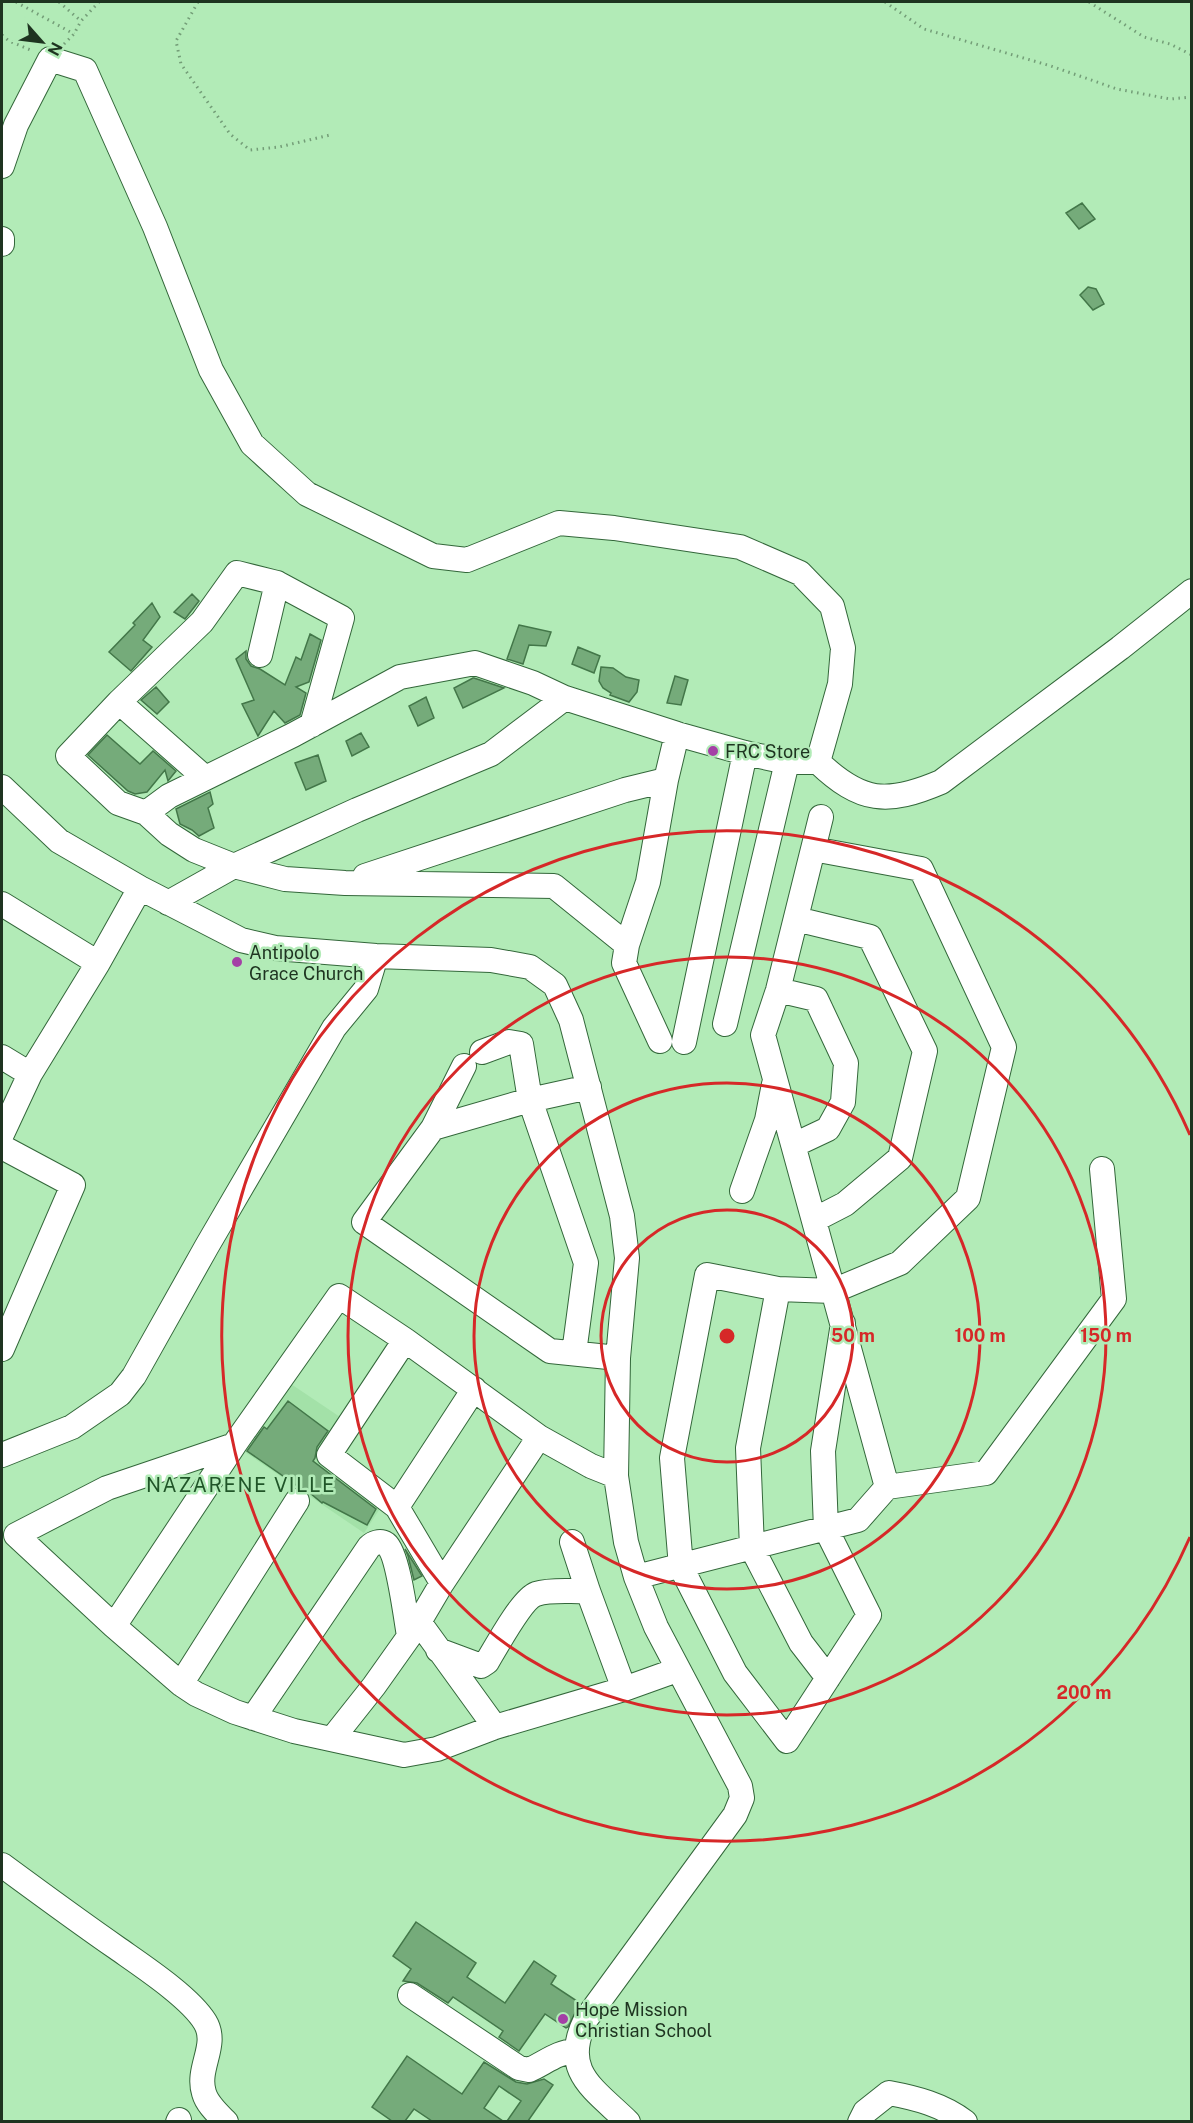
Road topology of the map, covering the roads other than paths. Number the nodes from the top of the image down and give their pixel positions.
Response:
1 (2, 166) edge
2 (2, 239) edge
3 (2, 244) edge
4 (277, 582) junction
5 (1191, 591) edge
6 (260, 655) dead end
7 (565, 698) junction
8 (119, 702) junction
9 (312, 725) junction
10 (677, 734) junction
11 (745, 753) junction
12 (787, 762) junction
13 (818, 762) junction
14 (204, 777) junction
15 (666, 780) junction
16 (2, 787) edge
17 (147, 813) junction
18 (821, 817) dead end
19 (813, 849) junction
20 (234, 866) junction
21 (345, 883) junction
22 (140, 888) junction
23 (168, 903) junction
24 (2, 904) edge
25 (795, 919) junction
26 (627, 945) junction
27 (376, 956) junction
28 (98, 963) junction
29 (778, 990) junction
30 (725, 1024) dead end
31 (660, 1041) dead end
32 (684, 1042) dead end
33 (2, 1057) edge
34 (30, 1074) junction
35 (775, 1079) junction
36 (589, 1087) junction
37 (530, 1100) junction
38 (433, 1128) junction
39 (2, 1134) edge
40 (794, 1145) junction
41 (2, 1148) edge
42 (1102, 1169) dead end
43 (742, 1191) dead end
44 (814, 1220) junction
45 (778, 1289) junction
46 (833, 1292) junction
47 (843, 1323) junction
48 (405, 1340) junction
49 (2, 1349) edge
50 (574, 1353) junction
51 (618, 1358) junction
52 (474, 1389) junction
53 (539, 1437) junction
54 (234, 1445) junction
55 (2, 1455) edge
56 (616, 1476) junction
57 (887, 1487) junction
58 (297, 1501) dead end
59 (397, 1507) junction
60 (826, 1529) junction
61 (572, 1542) dead end
62 (752, 1548) junction
63 (681, 1567) junction
64 (636, 1577) junction
65 (442, 1583) junction
66 (588, 1591) junction
67 (114, 1626) junction
68 (414, 1629) junction
69 (438, 1650) junction
70 (677, 1670) junction
71 (828, 1678) junction
72 (181, 1684) junction
73 (624, 1689) junction
74 (253, 1718) junction
75 (495, 1727) junction
76 (332, 1739) junction
77 (2, 1865) edge
78 (410, 1995) dead end
79 (576, 2051) junction
80 (226, 2121) edge
81 (628, 2121) edge
82 (860, 2121) edge
83 (965, 2121) edge

1 - 13 street
2 - 3 street
4 - 6 street
4 - 8 street
4 - 9 street
5 - 13 street
7 - 9 street
7 - 10 street
7 - 20 street
8 - 14 street
8 - 17 street
9 - 14 street
10 - 11 street
10 - 15 street
11 - 12 street
11 - 32 street
12 - 13 street
12 - 30 street
14 - 17 street
15 - 21 street
15 - 26 street
16 - 22 street
17 - 20 street
18 - 19 street
19 - 25 street
19 - 46 street
20 - 21 street
20 - 23 street
21 - 26 street
22 - 23 street
22 - 28 street
23 - 27 street
24 - 28 street
25 - 29 street
25 - 44 street
26 - 31 street
27 - 36 street
27 - 55 street
28 - 34 street
29 - 35 street
29 - 40 street
33 - 34 street
34 - 39 street
35 - 40 street
35 - 43 street
36 - 37 street
36 - 51 street
37 - 38 street
37 - 38 street
37 - 50 street
38 - 50 street
40 - 44 street
41 - 49 street
42 - 57 street
44 - 46 street
45 - 46 street
45 - 62 street
45 - 63 street
46 - 47 street
47 - 57 street
47 - 60 street
48 - 52 street
48 - 54 street
48 - 59 street
50 - 51 street
51 - 56 street
52 - 53 street
52 - 59 street
53 - 56 street
53 - 65 street
54 - 67 street
54 - 67 street
56 - 64 street
57 - 60 street
58 - 72 street
59 - 65 street
60 - 62 street
60 - 71 street
61 - 66 street
62 - 63 street
62 - 71 street
63 - 64 street
63 - 71 street
64 - 70 street
65 - 68 street
66 - 69 street
66 - 73 street
67 - 72 street
68 - 69 street
68 - 74 street
68 - 76 street
69 - 75 street
70 - 73 street
70 - 79 street
72 - 74 street
73 - 75 street
74 - 76 street
75 - 76 street
77 - 80 street
78 - 79 street
79 - 81 street
82 - 83 street

